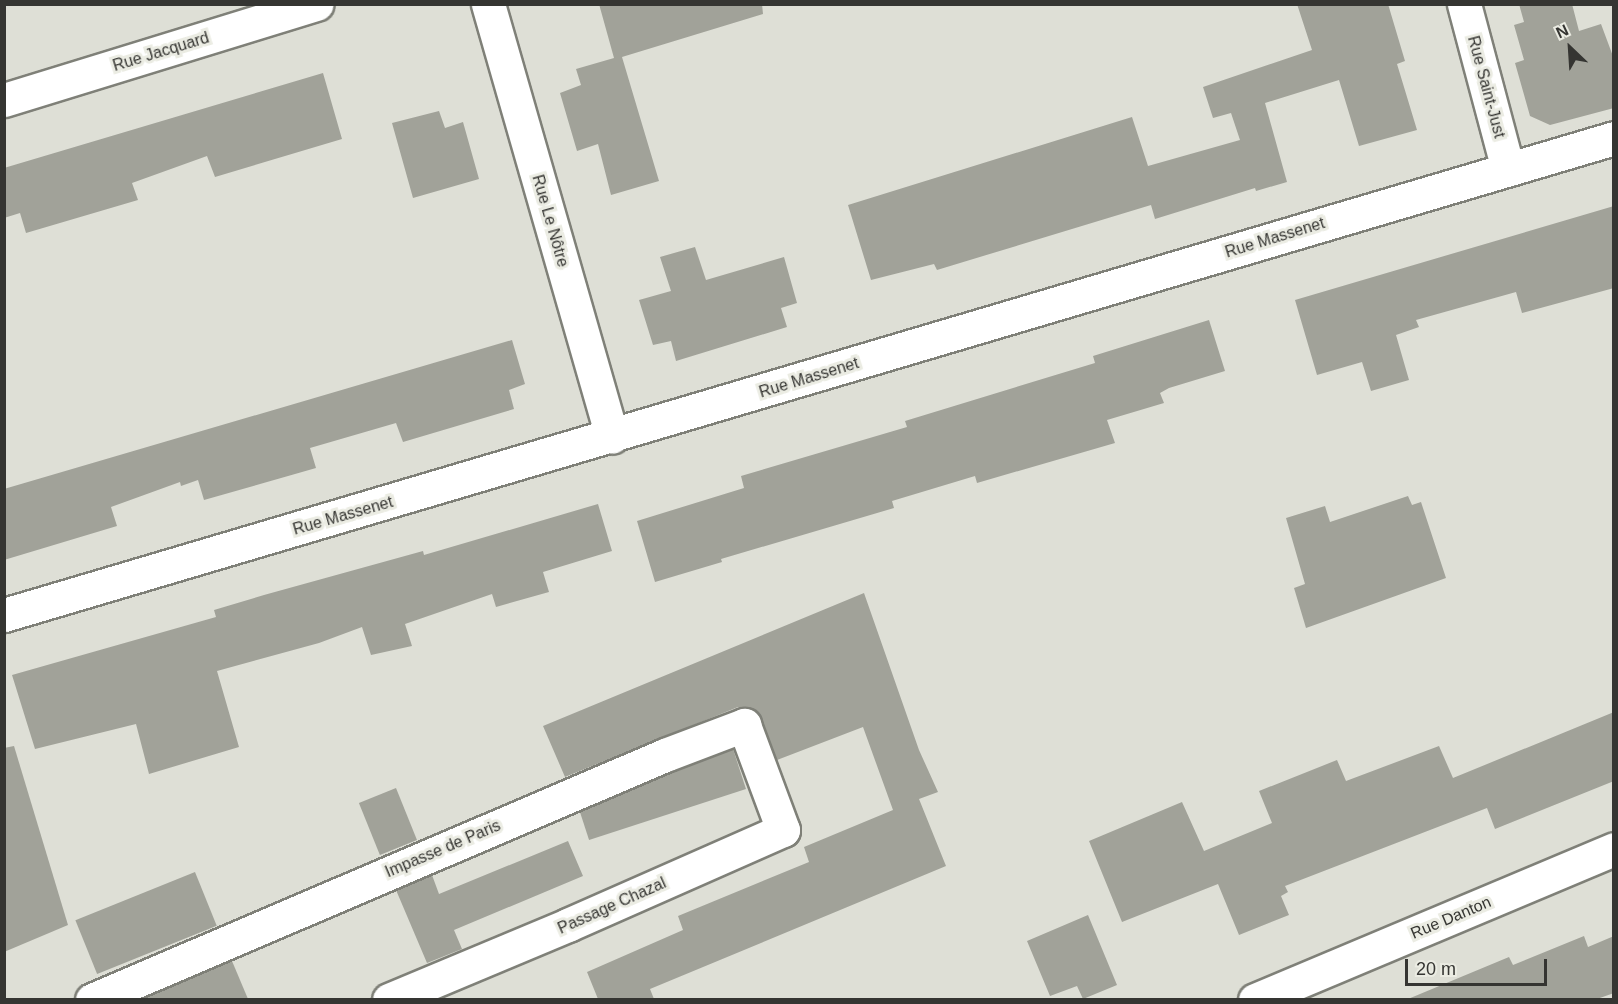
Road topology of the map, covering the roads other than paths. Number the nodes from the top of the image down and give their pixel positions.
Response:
1 (317, 4) edge
2 (488, 4) edge
3 (1464, 4) edge
4 (4, 100) edge
5 (1614, 138) edge
6 (1508, 169) junction
7 (612, 437) junction
8 (4, 615) edge
9 (764, 778) joint
10 (1614, 849) edge
11 (92, 999) edge
12 (389, 999) edge
13 (1256, 999) edge

1 - 4 street, Rue Jacquard
2 - 7 street, Rue Le Nôtre
3 - 6 street, Rue Saint-Just
5 - 6 street, Rue Massenet
6 - 7 street, Rue Massenet
7 - 8 street, Rue Massenet
9 - 11 street, Impasse de Paris
9 - 12 street, Passage Chazal
10 - 13 street, Rue Danton

